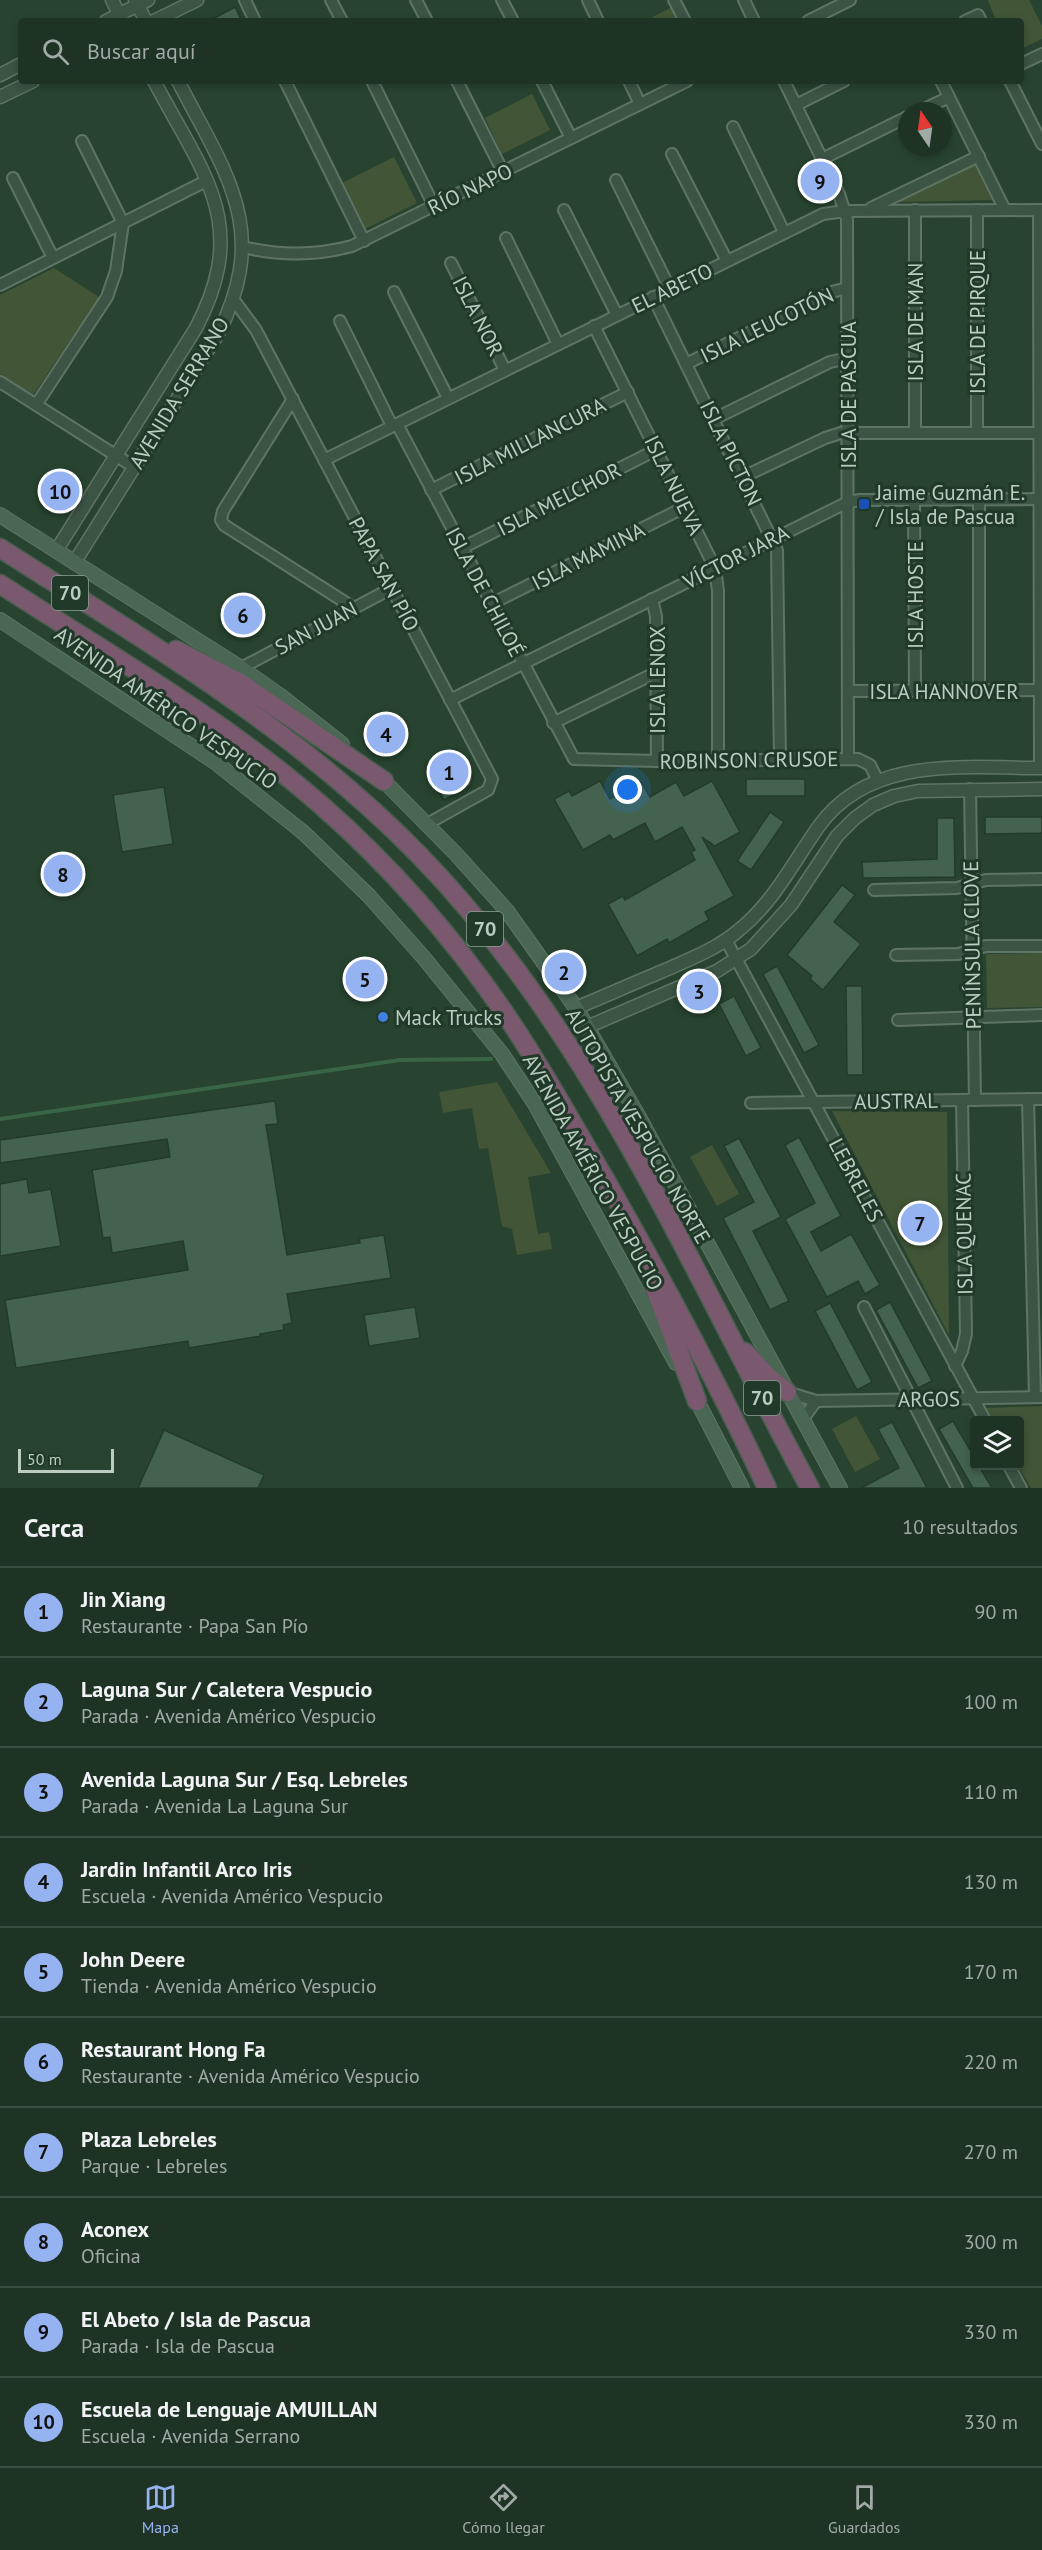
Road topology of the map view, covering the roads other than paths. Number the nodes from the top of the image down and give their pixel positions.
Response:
1 (112, 0) edge
2 (197, 0) edge
3 (245, 0) edge
4 (331, 0) edge
5 (416, 0) edge
6 (502, 0) edge
7 (588, 0) edge
8 (674, 0) edge
9 (744, 0) edge
10 (850, 0) edge
11 (140, 2) edge
12 (836, 3) edge
13 (121, 18) edge
14 (145, 18) edge
15 (160, 18) edge
16 (254, 18) edge
17 (340, 18) edge
18 (425, 18) edge
19 (511, 18) edge
20 (597, 18) edge
21 (683, 18) edge
22 (753, 18) edge
23 (813, 18) edge
24 (1042, 54) edge
25 (1024, 63) edge
26 (18, 66) edge
27 (0, 75) edge
28 (27, 84) edge
29 (156, 84) edge
30 (180, 84) edge
31 (286, 84) edge
32 (373, 84) edge
33 (459, 84) edge
34 (544, 84) edge
35 (630, 84) edge
36 (681, 84) edge
37 (786, 84) edge
38 (838, 84) edge
39 (942, 84) edge
40 (1012, 84) edge
41 (949, 97) junction
42 (0, 98) edge
43 (939, 102) edge
44 (640, 104) junction
45 (796, 105) junction
46 (898, 121) edge
47 (732, 127) dead end
48 (571, 138) junction
49 (82, 141) dead end
50 (1042, 144) edge
51 (672, 154) dead end
52 (979, 156) junction
53 (822, 159) junction
54 (503, 172) junction
55 (13, 178) dead end
56 (616, 180) dead end
57 (206, 181) junction
58 (434, 206) junction
59 (564, 210) dead end
60 (915, 210) junction
61 (977, 210) junction
62 (1005, 210) junction
63 (1041, 210) edge
64 (845, 211) junction
65 (866, 211) junction
66 (123, 223) junction
67 (784, 232) junction
68 (506, 238) dead end
69 (364, 241) junction
70 (243, 247) junction
71 (53, 258) junction
72 (727, 261) junction
73 (451, 263) dead end
74 (1041, 283) edge
75 (0, 285) edge
76 (848, 288) junction
77 (669, 289) junction
78 (394, 292) dead end
79 (653, 297) junction
80 (233, 299) junction
81 (617, 315) junction
82 (340, 321) dead end
83 (594, 326) junction
84 (558, 344) junction
85 (848, 358) junction
86 (686, 364) junction
87 (505, 370) junction
88 (0, 382) edge
89 (628, 392) junction
90 (448, 398) junction
91 (293, 399) junction
92 (36, 405) junction
93 (714, 419) junction
94 (395, 424) junction
95 (848, 433) junction
96 (915, 433) junction
97 (977, 433) junction
98 (1040, 433) junction
99 (656, 450) junction
100 (116, 456) junction
101 (324, 460) junction
102 (134, 467) junction
103 (743, 477) junction
104 (431, 490) junction
105 (1041, 499) edge
106 (914, 500) junction
107 (979, 500) junction
108 (848, 502) junction
109 (685, 507) junction
110 (0, 515) edge
111 (773, 539) junction
112 (462, 548) junction
113 (0, 549) edge
114 (56, 551) junction
115 (74, 563) junction
116 (715, 568) junction
117 (0, 584) edge
118 (392, 588) junction
119 (652, 599) junction
120 (491, 604) junction
121 (354, 608) junction
122 (0, 620) edge
123 (140, 637) junction
124 (1041, 640) edge
125 (522, 664) junction
126 (241, 668) junction
127 (657, 672) junction
128 (1040, 690) junction
129 (849, 691) junction
130 (915, 691) junction
131 (979, 691) junction
132 (450, 700) junction
133 (553, 723) junction
134 (574, 759) joint
135 (848, 759) junction
136 (780, 760) junction
137 (657, 761) junction
138 (718, 761) junction
139 (1041, 768) edge
140 (878, 779) junction
141 (384, 781) junction
142 (970, 789) junction
143 (1042, 789) edge
144 (427, 824) junction
145 (1042, 879) edge
146 (972, 884) junction
147 (874, 890) dead end
148 (726, 940) junction
149 (1042, 945) edge
150 (973, 950) junction
151 (896, 955) dead end
152 (736, 960) junction
153 (576, 1008) junction
154 (1042, 1015) edge
155 (974, 1017) junction
156 (898, 1020) dead end
157 (587, 1027) junction
158 (1028, 1099) junction
159 (1042, 1099) edge
160 (962, 1100) junction
161 (975, 1100) junction
162 (751, 1103) dead end
163 (815, 1103) junction
164 (637, 1236) junction
165 (864, 1307) dead end
166 (719, 1316) junction
167 (955, 1366) junction
168 (788, 1392) junction
169 (1038, 1397) edge
170 (973, 1398) junction
171 (912, 1399) junction
172 (697, 1401) junction
173 (816, 1401) junction
174 (983, 1416) edge
175 (803, 1419) junction
176 (1011, 1470) edge
177 (742, 1488) edge
178 (767, 1488) edge
179 (810, 1488) edge
180 (840, 1488) edge
181 (957, 1488) edge
182 (1021, 1488) edge

1 - 13 street
2 - 15 street
3 - 16 street
4 - 17 street
5 - 18 street
6 - 19 street
7 - 20 street
8 - 21 street
9 - 22 street
10 - 12 street
11 - 13 street
11 - 14 street
12 - 23 street
24 - 25 street
26 - 27 street
28 - 42 street
29 - 57 street, AVENIDA SERRANO
30 - 70 street, AVENIDA SERRANO
31 - 69 street
32 - 58 street
33 - 54 street
34 - 48 street
35 - 44 street
36 - 44 street, RÍO NAPO
37 - 45 street, ISLA DE PASCUA
38 - 45 street
39 - 41 street
40 - 50 street
41 - 43 street
41 - 52 street
44 - 48 street, RÍO NAPO
45 - 53 street, ISLA DE PASCUA
46 - 53 street
47 - 67 street
48 - 54 street, RÍO NAPO
49 - 66 street
51 - 72 street
52 - 62 street
52 - 65 street
53 - 64 street, ISLA DE PASCUA
54 - 58 street, RÍO NAPO
55 - 71 street
56 - 77 street
57 - 66 street
57 - 100 street, AVENIDA SERRANO
58 - 69 street, RÍO NAPO
59 - 81 street
60 - 61 street, EL ABETO
60 - 65 street, EL ABETO
60 - 96 street, ISLA DE MAN
61 - 62 street, EL ABETO
61 - 97 street, ISLA DE PIRQUE
62 - 63 street, EL ABETO
63 - 74 street
64 - 65 street, EL ABETO
64 - 67 street, EL ABETO
64 - 76 street, ISLA DE PASCUA
66 - 71 street
66 - 92 street
67 - 72 street, EL ABETO
68 - 84 street
69 - 70 street, RÍO NAPO
70 - 80 street, AVENIDA SERRANO
71 - 75 street
72 - 77 street, EL ABETO
73 - 87 street, ISLA NOR
74 - 98 street
76 - 85 street, ISLA DE PASCUA
76 - 86 street, ISLA LEUCOTÓN
77 - 79 street, EL ABETO
78 - 90 street
79 - 81 street, EL ABETO
79 - 86 street, ISLA PICTON
80 - 91 street, PAPA SAN PÍO
80 - 102 street, AVENIDA SERRANO
81 - 83 street, EL ABETO
82 - 94 street, ISLA DE CHILOÉ
83 - 84 street, EL ABETO
83 - 89 street, ISLA NUEVA
84 - 87 street, EL ABETO
85 - 93 street
85 - 95 street, ISLA DE PASCUA
86 - 93 street, ISLA PICTON
87 - 90 street, EL ABETO
88 - 92 street
89 - 99 street, ISLA NUEVA
89 - 104 street, ISLA MILLANCURA
90 - 94 street, EL ABETO
91 - 101 street, PAPA SAN PÍO
91 - 121 street
92 - 100 street
93 - 103 street, ISLA PICTON
94 - 101 street, EL ABETO
94 - 104 street, ISLA DE CHILOÉ
95 - 96 street
95 - 103 street
95 - 108 street, ISLA DE PASCUA
96 - 97 street
97 - 98 street
98 - 105 street
99 - 109 street, ISLA NUEVA
99 - 112 street, ISLA MELCHOR
100 - 102 street
100 - 114 street, AVENIDA SERRANO
101 - 118 street, PAPA SAN PÍO
102 - 115 street, AVENIDA SERRANO
103 - 111 street, ISLA PICTON
104 - 112 street, ISLA DE CHILOÉ
105 - 107 street, VÍCTOR JARA
105 - 124 street
106 - 107 street, VÍCTOR JARA
106 - 108 street, VÍCTOR JARA
106 - 130 street, ISLA HOSTE
107 - 131 street
108 - 111 street, VÍCTOR JARA
108 - 129 street, ISLA DE PASCUA
109 - 116 street, ISLA NUEVA
109 - 120 street, ISLA MAMINA
110 - 114 main road
111 - 116 street, VÍCTOR JARA
111 - 136 street, ISLA PICTON
112 - 120 street, ISLA DE CHILOÉ
113 - 123 highway, AUTOPISTA VESPUCIO NORTE / 70
114 - 115 main road
115 - 126 main road
116 - 119 street, VÍCTOR JARA
116 - 138 street, ISLA NUEVA
117 - 164 highway, 70
118 - 121 street, SAN JUAN
118 - 132 street, PAPA SAN PÍO
119 - 125 street, VÍCTOR JARA
119 - 127 street, ISLA LENOX
120 - 125 street, ISLA DE CHILOÉ
121 - 126 street, SAN JUAN
122 - 172 main road, AVENIDA AMÉRICO VESPUCIO
123 - 141 highway
123 - 166 highway, AUTOPISTA VESPUCIO NORTE / 70
124 - 128 street
125 - 132 street, VÍCTOR JARA
125 - 133 street, ISLA DE CHILOÉ
126 - 141 main road
127 - 133 street
127 - 137 street, ISLA LENOX
128 - 131 street, ISLA HANNOVER
128 - 139 street
129 - 130 street, ISLA HANNOVER
129 - 135 street, ISLA DE PASCUA
130 - 131 street, ISLA HANNOVER
132 - 144 street, PAPA SAN PÍO
133 - 134 street, ISLA DE CHILOÉ
134 - 137 street, ROBINSON CRUSOE
135 - 136 street, ROBINSON CRUSOE
135 - 140 street, ROBINSON CRUSOE
136 - 138 street, ROBINSON CRUSOE
137 - 138 street, ROBINSON CRUSOE
139 - 140 street
140 - 148 street
141 - 144 main road
142 - 143 street
142 - 146 street, PENÍNSULA CLOVE
142 - 152 street
144 - 153 main road
145 - 146 street
146 - 147 street
146 - 150 street, PENÍNSULA CLOVE
148 - 152 street, LEBRELES
148 - 153 street
149 - 150 street
150 - 151 street
150 - 155 street, PENÍNSULA CLOVE
152 - 157 street
152 - 163 street, LEBRELES
153 - 157 main road
154 - 155 street
155 - 156 street
155 - 161 street, PENÍNSULA CLOVE
157 - 168 main road
158 - 159 street, AUSTRAL
158 - 161 street, AUSTRAL
158 - 169 street
160 - 161 street, AUSTRAL
160 - 163 street, AUSTRAL
160 - 167 street, ISLA QUENAC
162 - 163 street, AUSTRAL
163 - 167 street, LEBRELES
164 - 172 highway
164 - 178 highway, 70
165 - 171 street
166 - 168 highway
166 - 179 highway, AUTOPISTA VESPUCIO NORTE / 70
167 - 170 street, LEBRELES
168 - 173 street, ARGOS
168 - 175 main road
169 - 170 street, ARGOS
170 - 171 street, ARGOS
170 - 174 street, LEBRELES
171 - 173 street, ARGOS
171 - 181 street
172 - 177 main road, AVENIDA AMÉRICO VESPUCIO
173 - 175 street
175 - 180 main road
176 - 182 street

